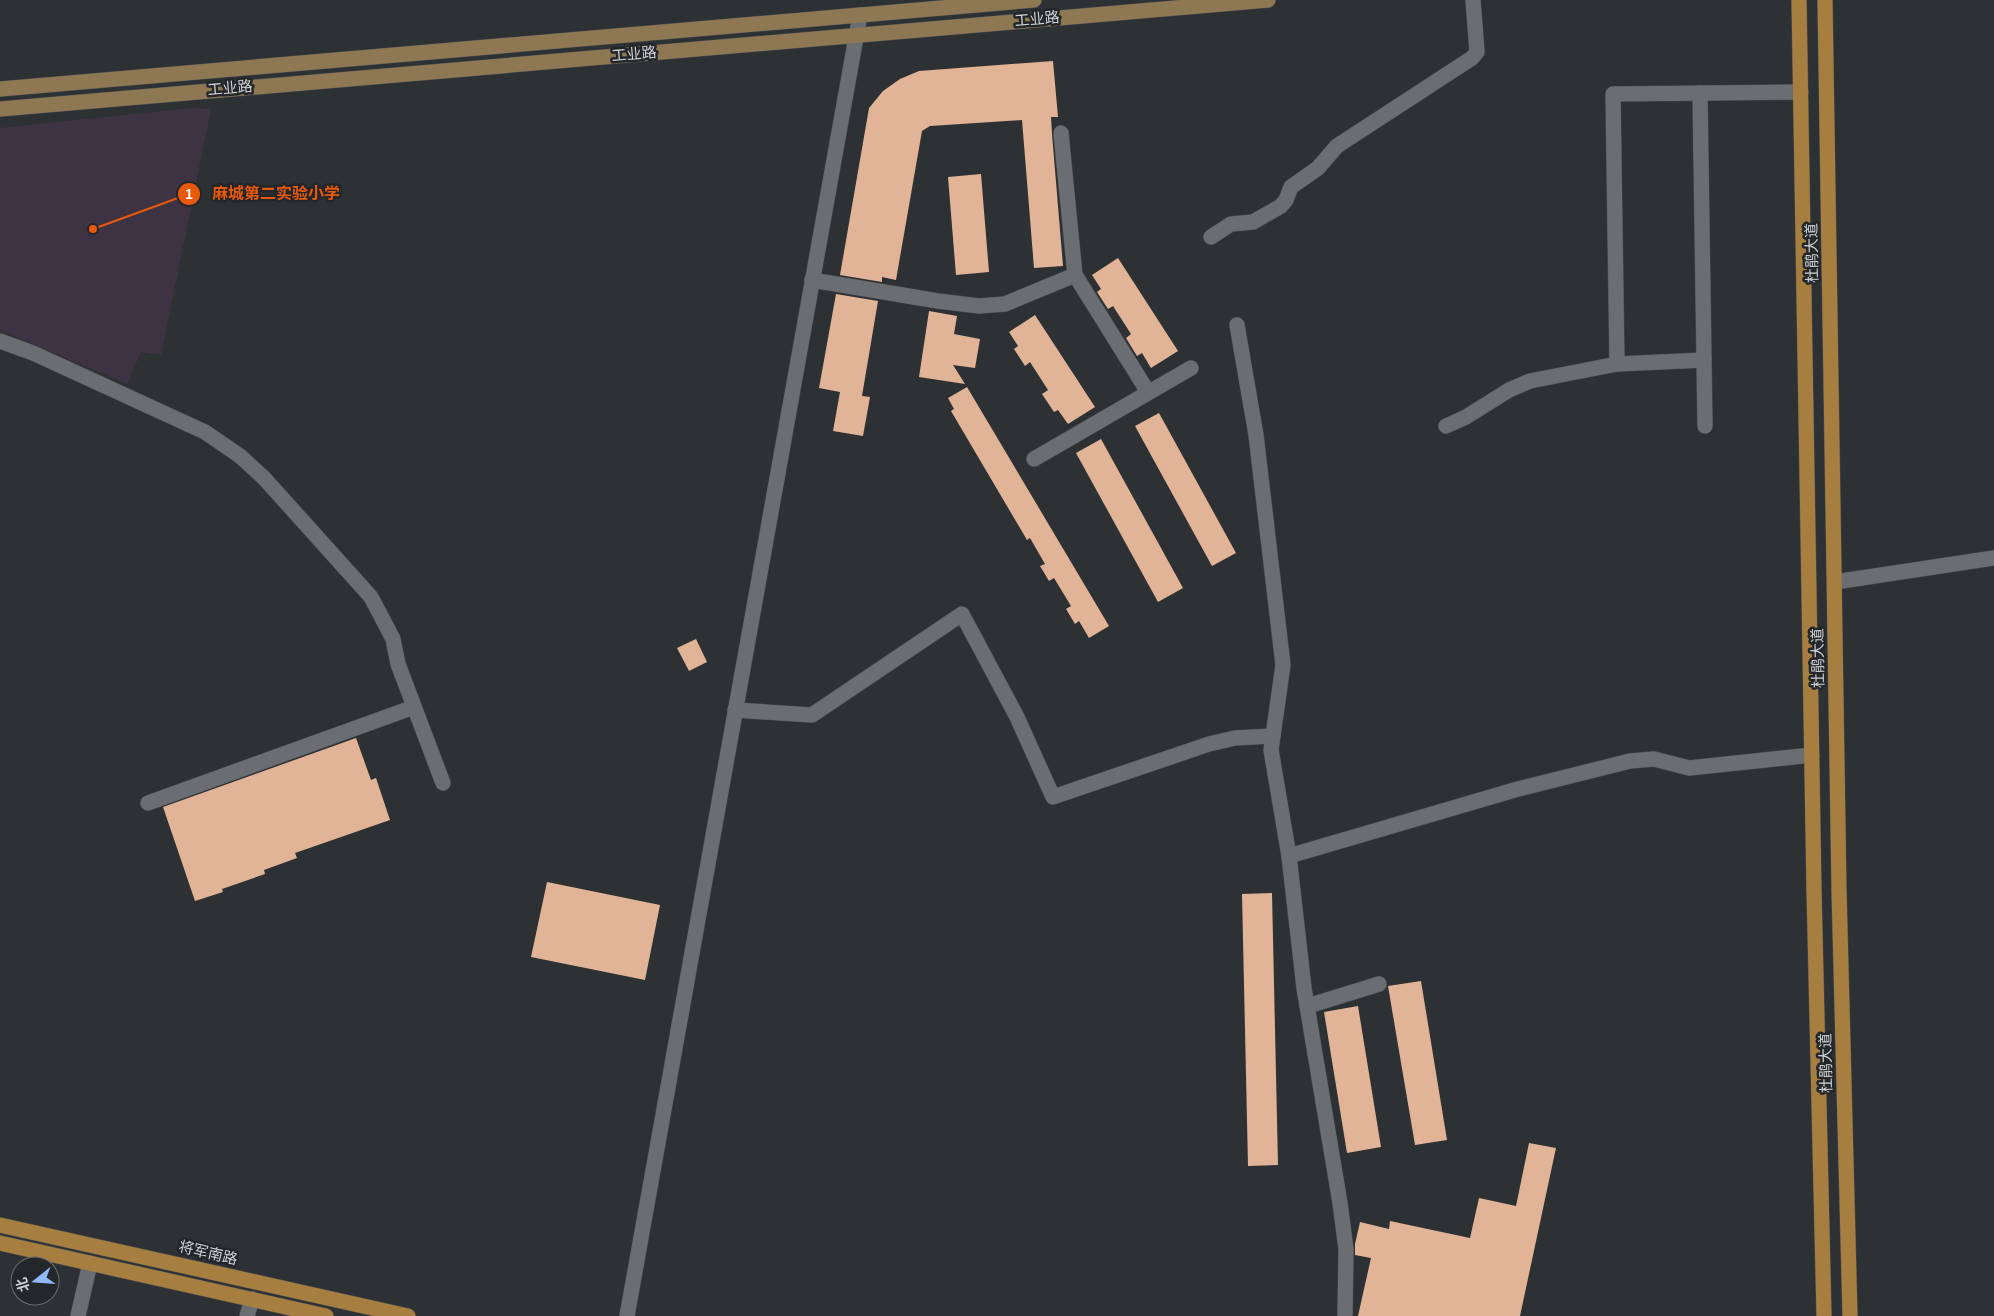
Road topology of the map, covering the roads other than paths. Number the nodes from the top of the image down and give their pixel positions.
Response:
1 (1034, 0) edge
2 (1268, 0) edge
3 (1474, 0) edge
4 (1799, 0) edge
5 (1825, 0) edge
6 (957, 3) edge
7 (860, 15) junction
8 (856, 34) junction
9 (0, 89) edge
10 (1801, 92) junction
11 (1700, 94) junction
12 (0, 109) edge
13 (1061, 133) dead end
14 (1211, 237) dead end
15 (1075, 275) junction
16 (812, 280) junction
17 (1237, 325) dead end
18 (0, 341) edge
19 (1704, 360) junction
20 (1616, 364) junction
21 (1191, 368) dead end
22 (1148, 392) junction
23 (1446, 426) dead end
24 (1704, 426) dead end
25 (1034, 459) dead end
26 (1994, 558) edge
27 (1835, 582) junction
28 (414, 707) junction
29 (736, 710) junction
30 (1273, 736) junction
31 (1812, 755) junction
32 (443, 783) dead end
33 (148, 803) dead end
34 (1289, 856) junction
35 (1379, 984) dead end
36 (1308, 1006) junction
37 (0, 1225) edge
38 (0, 1243) edge
39 (90, 1263) junction
40 (252, 1300) junction
41 (78, 1316) edge
42 (247, 1316) edge
43 (326, 1316) edge
44 (408, 1316) edge
45 (627, 1316) edge
46 (1345, 1316) edge
47 (1824, 1316) edge
48 (1850, 1316) edge

1 - 6 main road, 工业路
2 - 8 main road, 工业路
3 - 14 street
4 - 10 highway, 杜鹃大道
5 - 27 highway, 杜鹃大道
6 - 7 main road, 工业路
7 - 8 street
7 - 9 main road, 工业路
8 - 12 main road, 工业路
8 - 16 street
10 - 11 street
10 - 31 highway, 杜鹃大道
11 - 19 street
11 - 20 street
13 - 15 street
15 - 16 street
15 - 22 street
16 - 29 street
17 - 30 street
18 - 28 street
19 - 20 street
19 - 24 street
20 - 23 street
21 - 22 street
22 - 25 street
26 - 27 street
27 - 48 highway, 杜鹃大道
28 - 32 street
28 - 33 street
29 - 30 street
29 - 45 street
30 - 34 street
31 - 34 street
31 - 47 highway, 杜鹃大道
34 - 36 street
35 - 36 street
36 - 46 street
37 - 44 highway, 将军南路
38 - 39 highway
39 - 40 highway
39 - 41 street
40 - 42 street
40 - 43 highway

